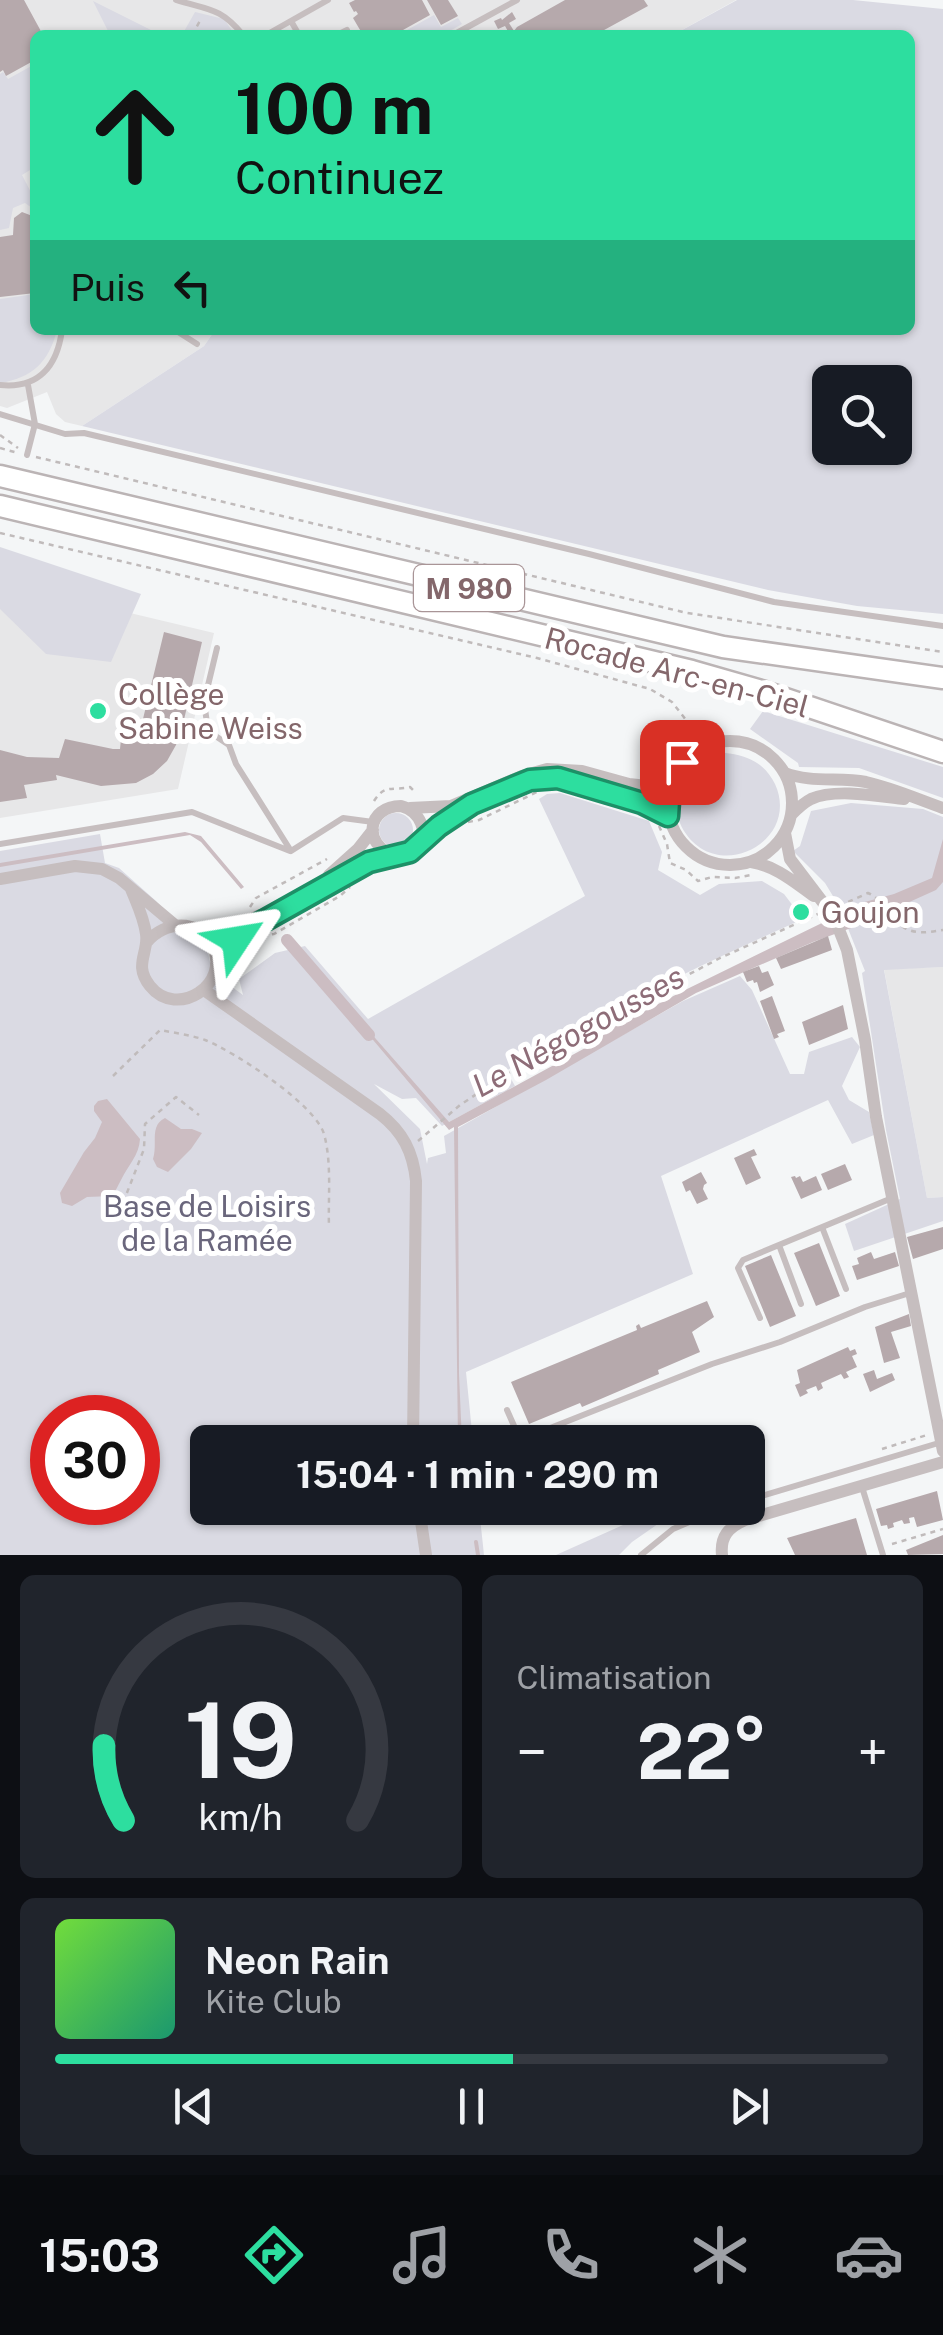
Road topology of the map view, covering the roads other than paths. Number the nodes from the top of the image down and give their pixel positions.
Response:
1 (176, 0) edge
2 (328, 0) edge
3 (517, 0) edge
4 (291, 21) junction
5 (239, 30) edge
6 (275, 30) edge
7 (296, 30) edge
8 (462, 30) edge
9 (62, 335) edge
10 (183, 335) edge
11 (197, 344) dead end
12 (28, 384) junction
13 (0, 386) edge
14 (0, 414) edge
15 (36, 424) junction
16 (27, 455) road end
17 (0, 476) edge
18 (0, 506) edge
19 (943, 626) edge
20 (216, 648) dead end
21 (943, 678) edge
22 (943, 752) edge
23 (785, 774) junction
24 (672, 779) junction
25 (926, 802) junction
26 (410, 808) junction
27 (943, 808) edge
28 (791, 815) junction
29 (662, 817) junction
30 (369, 824) junction
31 (785, 833) junction
32 (420, 841) junction
33 (0, 844) edge
34 (291, 852) junction
35 (394, 855) junction
36 (753, 868) junction
37 (0, 879) edge
38 (131, 889) junction
39 (825, 909) junction
40 (267, 915) junction
41 (174, 925) junction
42 (200, 931) junction
43 (147, 942) junction
44 (216, 964) junction
45 (204, 990) junction
46 (892, 1198) junction
47 (822, 1227) junction
48 (779, 1245) junction
49 (846, 1289) dead end
50 (911, 1293) junction
51 (802, 1304) dead end
52 (760, 1318) dead end
53 (506, 1410) dead end
54 (413, 1425) edge
55 (942, 1445) edge
56 (943, 1462) edge
57 (862, 1486) junction
58 (765, 1495) edge
59 (422, 1525) edge
60 (682, 1525) edge
61 (426, 1555) edge
62 (641, 1555) edge
63 (722, 1555) edge
64 (883, 1555) edge

1 - 5 lane
2 - 4 lane
3 - 8 lane
4 - 6 lane
4 - 7 lane
9 - 12 lane
10 - 11 lane
12 - 13 lane
12 - 15 lane
14 - 15 lane
15 - 16 lane
15 - 19 lane
17 - 21 highway, Rocade Arc-en-Ciel / M 980
18 - 22 highway, Rocade Arc-en-Ciel / M 980
20 - 34 lane
23 - 24 street
23 - 25 street
23 - 28 street
24 - 26 street
24 - 29 street
25 - 27 street
25 - 28 street
26 - 30 street
26 - 32 street
28 - 31 street
29 - 32 street
29 - 36 street
30 - 34 lane
30 - 35 street
30 - 40 street
31 - 36 street
31 - 39 street
32 - 35 street
33 - 34 lane
35 - 40 street
36 - 39 street
37 - 38 street
38 - 41 street
38 - 43 street
39 - 46 street
40 - 42 street
40 - 44 street
41 - 42 street
41 - 43 street
42 - 44 street
43 - 45 street
44 - 45 street
45 - 54 street
46 - 47 lane
46 - 50 street
47 - 48 lane
47 - 49 lane
48 - 51 lane
48 - 52 lane
50 - 53 lane
50 - 55 street
55 - 58 lane
56 - 57 street
57 - 63 street
57 - 64 lane
59 - 61 street
60 - 62 lane

